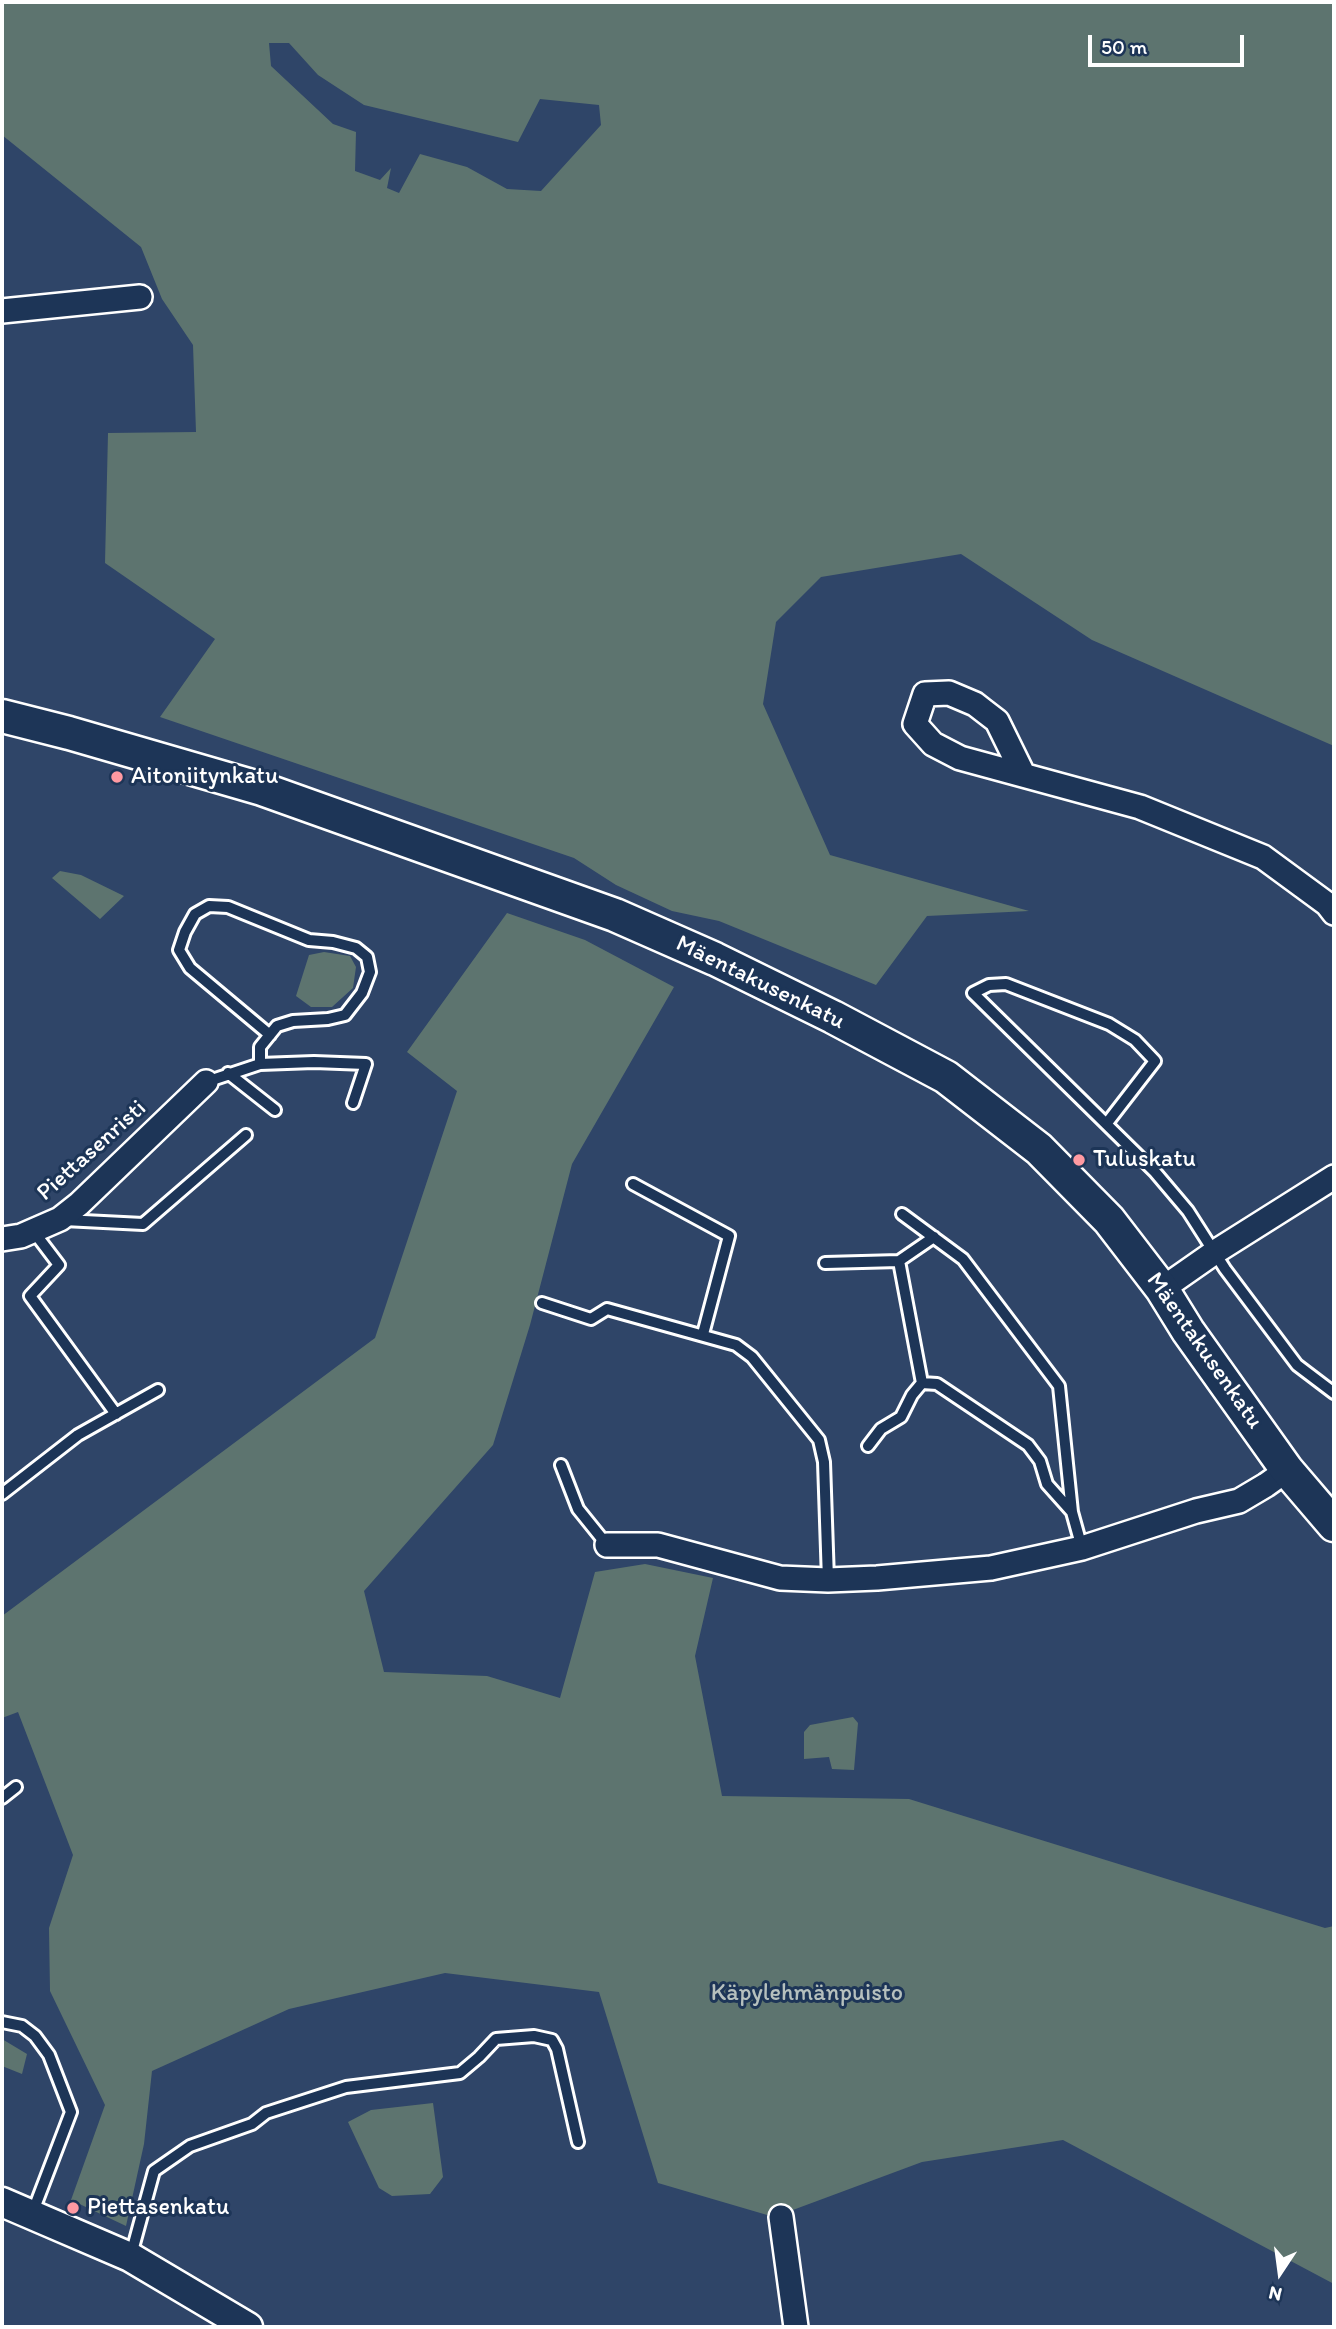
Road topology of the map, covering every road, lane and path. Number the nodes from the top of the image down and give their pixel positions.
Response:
1 (140, 297) dead end
2 (2, 311) edge
3 (2, 716) edge
4 (1023, 774) junction
5 (1334, 913) edge
6 (270, 1035) junction
7 (260, 1064) junction
8 (228, 1073) junction
9 (206, 1082) joint
10 (353, 1103) dead end
11 (275, 1110) dead end
12 (1107, 1123) junction
13 (246, 1135) dead end
14 (1334, 1177) edge
15 (633, 1184) dead end
16 (902, 1214) dead end
17 (60, 1219) junction
18 (34, 1232) junction
19 (934, 1237) junction
20 (2, 1240) edge
21 (1214, 1252) junction
22 (899, 1261) junction
23 (825, 1263) dead end
24 (1162, 1289) junction
25 (542, 1303) dead end
26 (703, 1334) junction
27 (922, 1383) junction
28 (158, 1390) dead end
29 (1334, 1393) edge
30 (116, 1414) junction
31 (868, 1446) dead end
32 (561, 1465) dead end
33 (1287, 1470) junction
34 (2, 1494) edge
35 (1072, 1512) junction
36 (1334, 1525) edge
37 (607, 1545) joint
38 (1082, 1548) junction
39 (828, 1580) junction
40 (16, 1787) dead end
41 (2, 1798) edge
42 (2, 2022) edge
43 (578, 2142) dead end
44 (2, 2202) edge
45 (32, 2214) junction
46 (781, 2217) dead end
47 (130, 2257) junction
48 (248, 2327) edge
49 (796, 2327) edge

1 - 2 street
3 - 24 main road, Mäentakusenkatu
4 - 4 street
4 - 5 street
6 - 6 lane
6 - 7 lane
7 - 8 lane
7 - 10 lane
8 - 9 lane
8 - 11 lane
9 - 17 street, Piettasenristi
12 - 12 lane
12 - 21 lane
13 - 17 lane
14 - 21 street
15 - 26 lane
16 - 19 lane
17 - 18 street, Piettasenristi
18 - 20 street, Piettasenristi
18 - 30 lane
19 - 22 lane
19 - 35 lane
21 - 24 street
21 - 29 lane
22 - 23 lane
22 - 27 lane
24 - 33 main road, Mäentakusenkatu
25 - 26 lane
26 - 39 lane
27 - 31 lane
27 - 35 lane
28 - 30 lane
30 - 34 lane
32 - 37 lane
33 - 36 main road, Mäentakusenkatu
33 - 38 street
35 - 38 lane
37 - 39 street
38 - 39 street
40 - 41 lane
42 - 45 lane
43 - 47 lane
44 - 45 street
45 - 47 street
46 - 49 street
47 - 48 street

